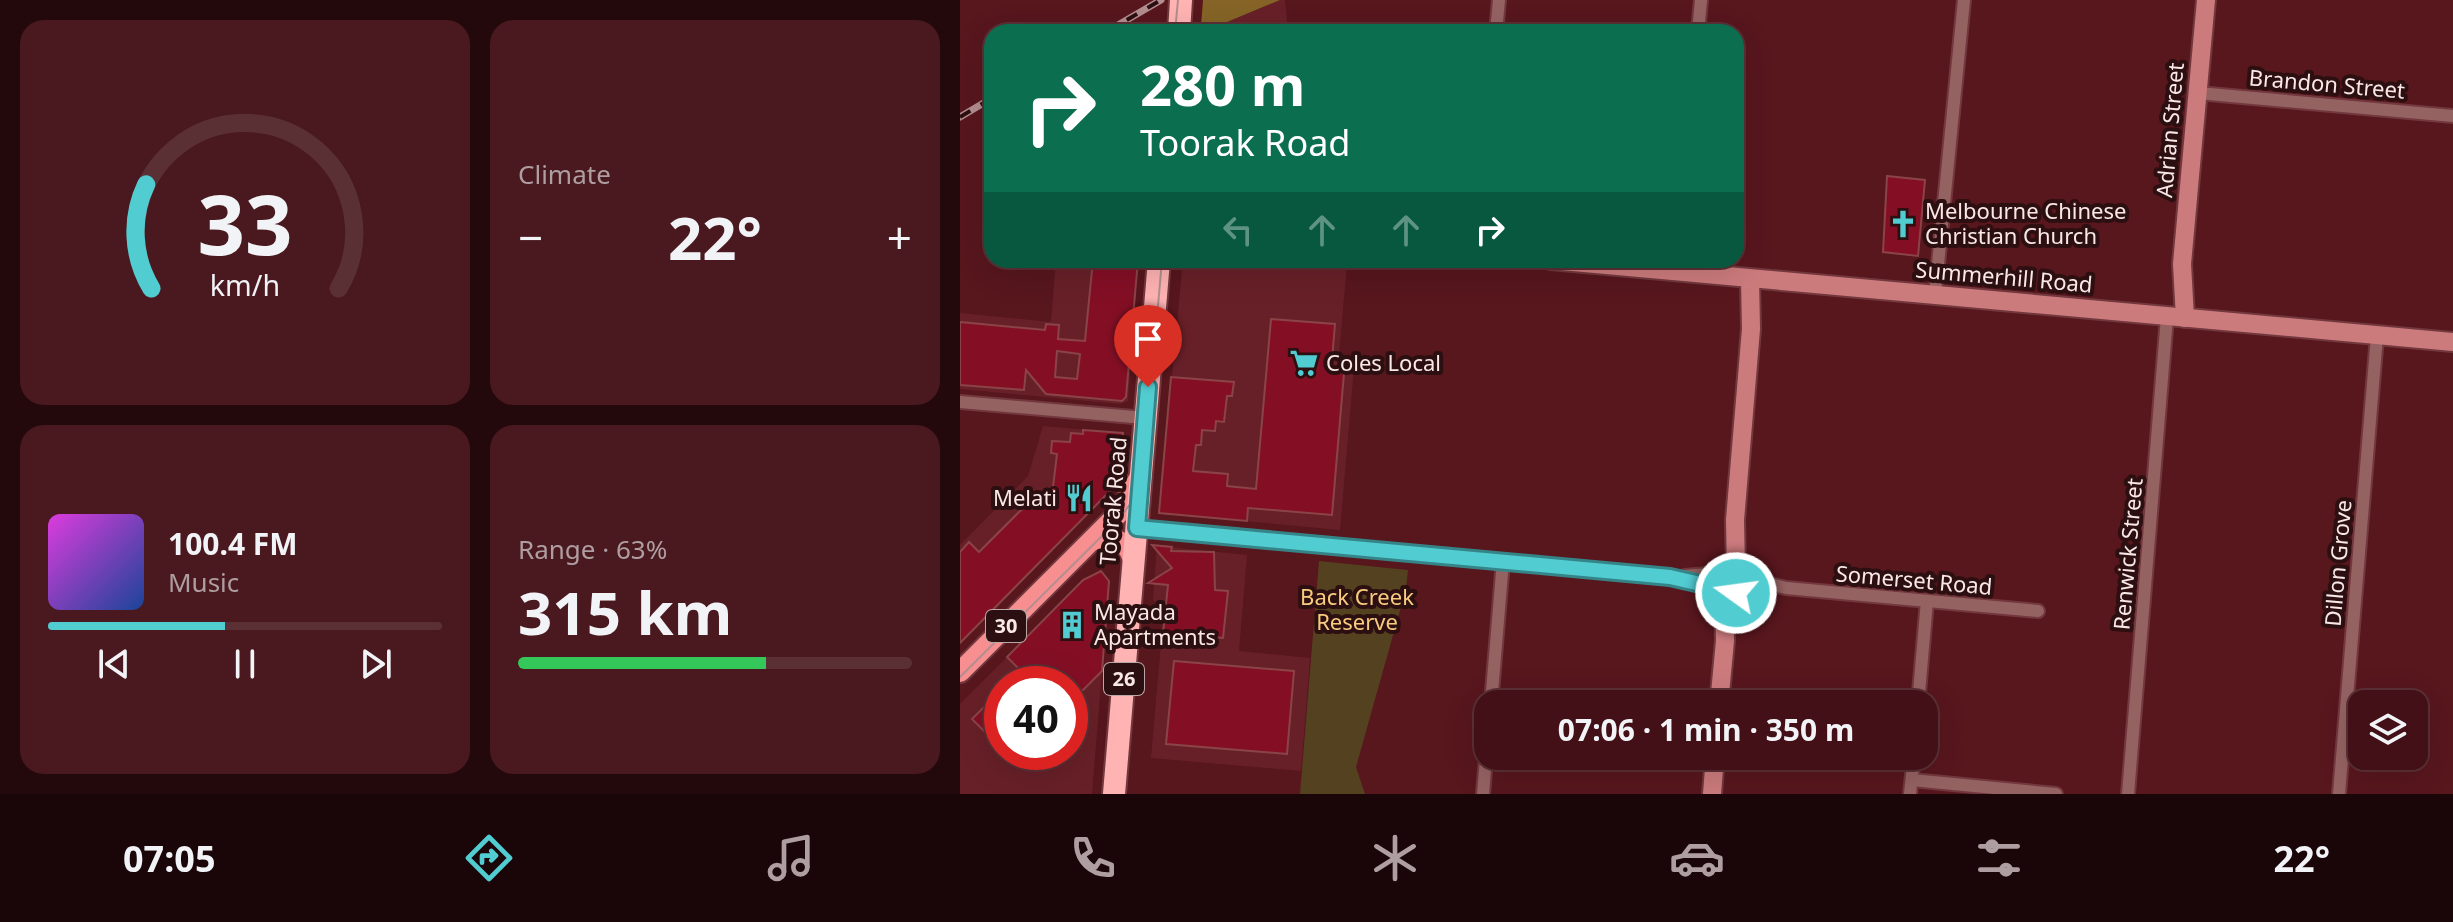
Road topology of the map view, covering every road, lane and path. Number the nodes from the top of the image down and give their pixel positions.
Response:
1 (1181, 0) edge
2 (1499, 0) edge
3 (1701, 0) edge
4 (1964, 0) edge
5 (2206, 0) edge
6 (1180, 24) edge
7 (1497, 24) edge
8 (1699, 24) edge
9 (2198, 93) junction
10 (2453, 116) edge
11 (1158, 268) edge
12 (1687, 268) edge
13 (1755, 279) junction
14 (1935, 295) junction
15 (2174, 317) junction
16 (2377, 336) junction
17 (2453, 342) edge
18 (960, 402) edge
19 (1145, 418) junction
20 (1141, 468) junction
21 (1137, 528) junction
22 (1093, 540) junction
23 (1503, 561) junction
24 (1134, 564) junction
25 (1730, 582) junction
26 (1927, 601) junction
27 (2038, 611) dead end
28 (960, 672) edge
29 (1492, 690) edge
30 (1720, 690) edge
31 (1919, 690) edge
32 (1485, 770) edge
33 (1714, 770) edge
34 (1913, 770) edge
35 (1912, 780) junction
36 (1114, 794) edge
37 (1483, 794) edge
38 (1712, 794) edge
39 (1910, 794) edge
40 (2056, 794) edge
41 (2128, 794) edge
42 (2339, 794) edge

1 - 6 highway
2 - 7 street
3 - 8 street
4 - 14 street
5 - 9 main road, Adrian Street
9 - 10 street, Brandon Street
9 - 15 main road, Adrian Street
11 - 19 highway, Toorak Road / 26
12 - 13 main road, Summerhill Road
13 - 14 main road, Summerhill Road
13 - 25 main road
14 - 15 main road, Summerhill Road
15 - 16 main road, Summerhill Road
15 - 41 street, Renwick Street
16 - 17 main road, Summerhill Road
16 - 42 street, Dillon Grove
18 - 19 street
19 - 20 highway, Toorak Road / 26
20 - 21 highway, Toorak Road / 26
20 - 22 main road, 30
21 - 23 street, Somerset Road
21 - 24 highway, Toorak Road / 26
22 - 24 main road
22 - 28 main road, 30
23 - 25 street, Somerset Road
23 - 29 street
24 - 36 highway, Toorak Road / 26
25 - 26 street, Somerset Road
25 - 30 main road
26 - 27 street, Somerset Road
26 - 31 street
32 - 37 street
33 - 38 main road
34 - 35 street
35 - 39 street
35 - 40 street

